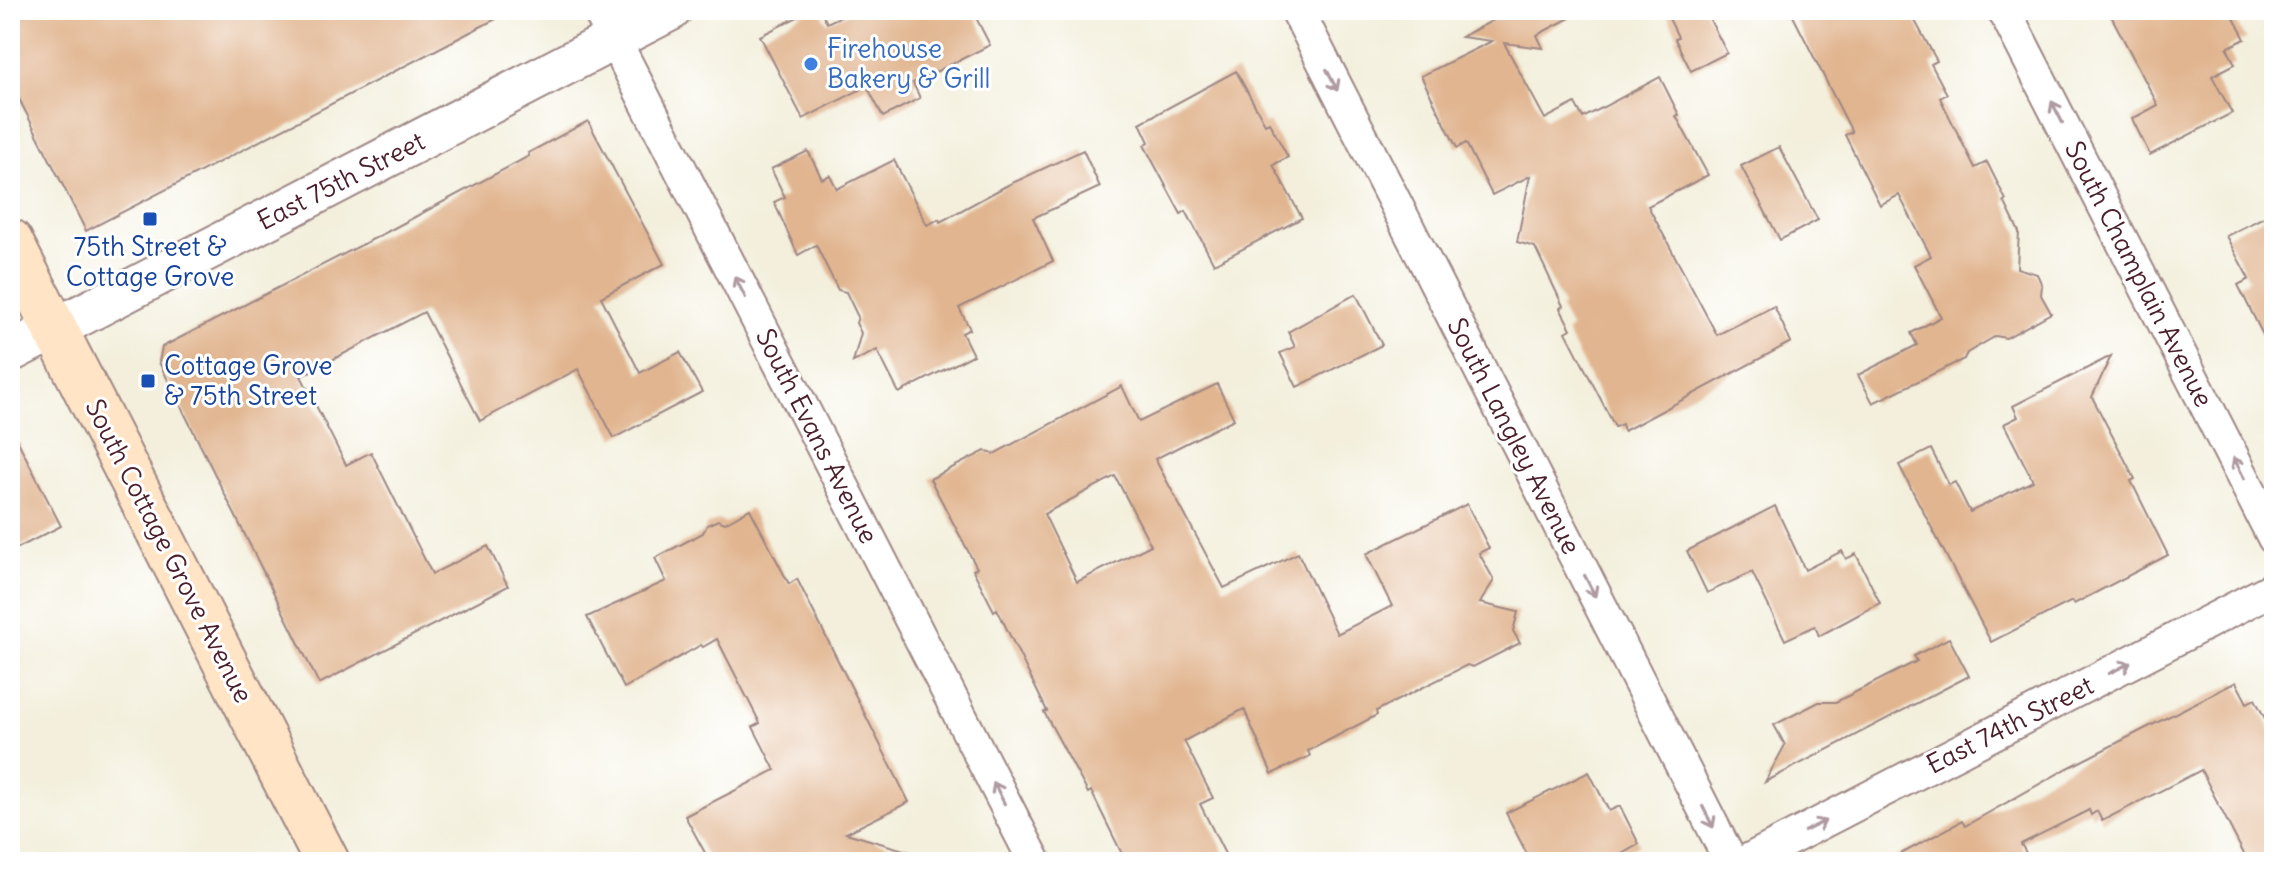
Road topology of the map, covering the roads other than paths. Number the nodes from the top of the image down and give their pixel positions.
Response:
1 (671, 10) edge
2 (1297, 10) edge
3 (2004, 10) edge
4 (606, 25) edge
5 (10, 241) edge
6 (56, 329) junction
7 (10, 352) edge
8 (2274, 538) edge
9 (2274, 588) edge
10 (327, 862) edge
11 (1035, 862) edge
12 (1731, 862) edge
13 (1745, 862) edge

1 - 4 street, East 75th Street
2 -> 12 street, South Langley Avenue
8 -> 3 street, South Champlain Avenue
4 - 6 street, East 75th Street
11 -> 4 street, South Evans Avenue
5 - 6 main road, South Cottage Grove Avenue
6 - 7 street, East 75th Street
6 - 10 main road, South Cottage Grove Avenue
13 -> 9 street, East 74th Street

